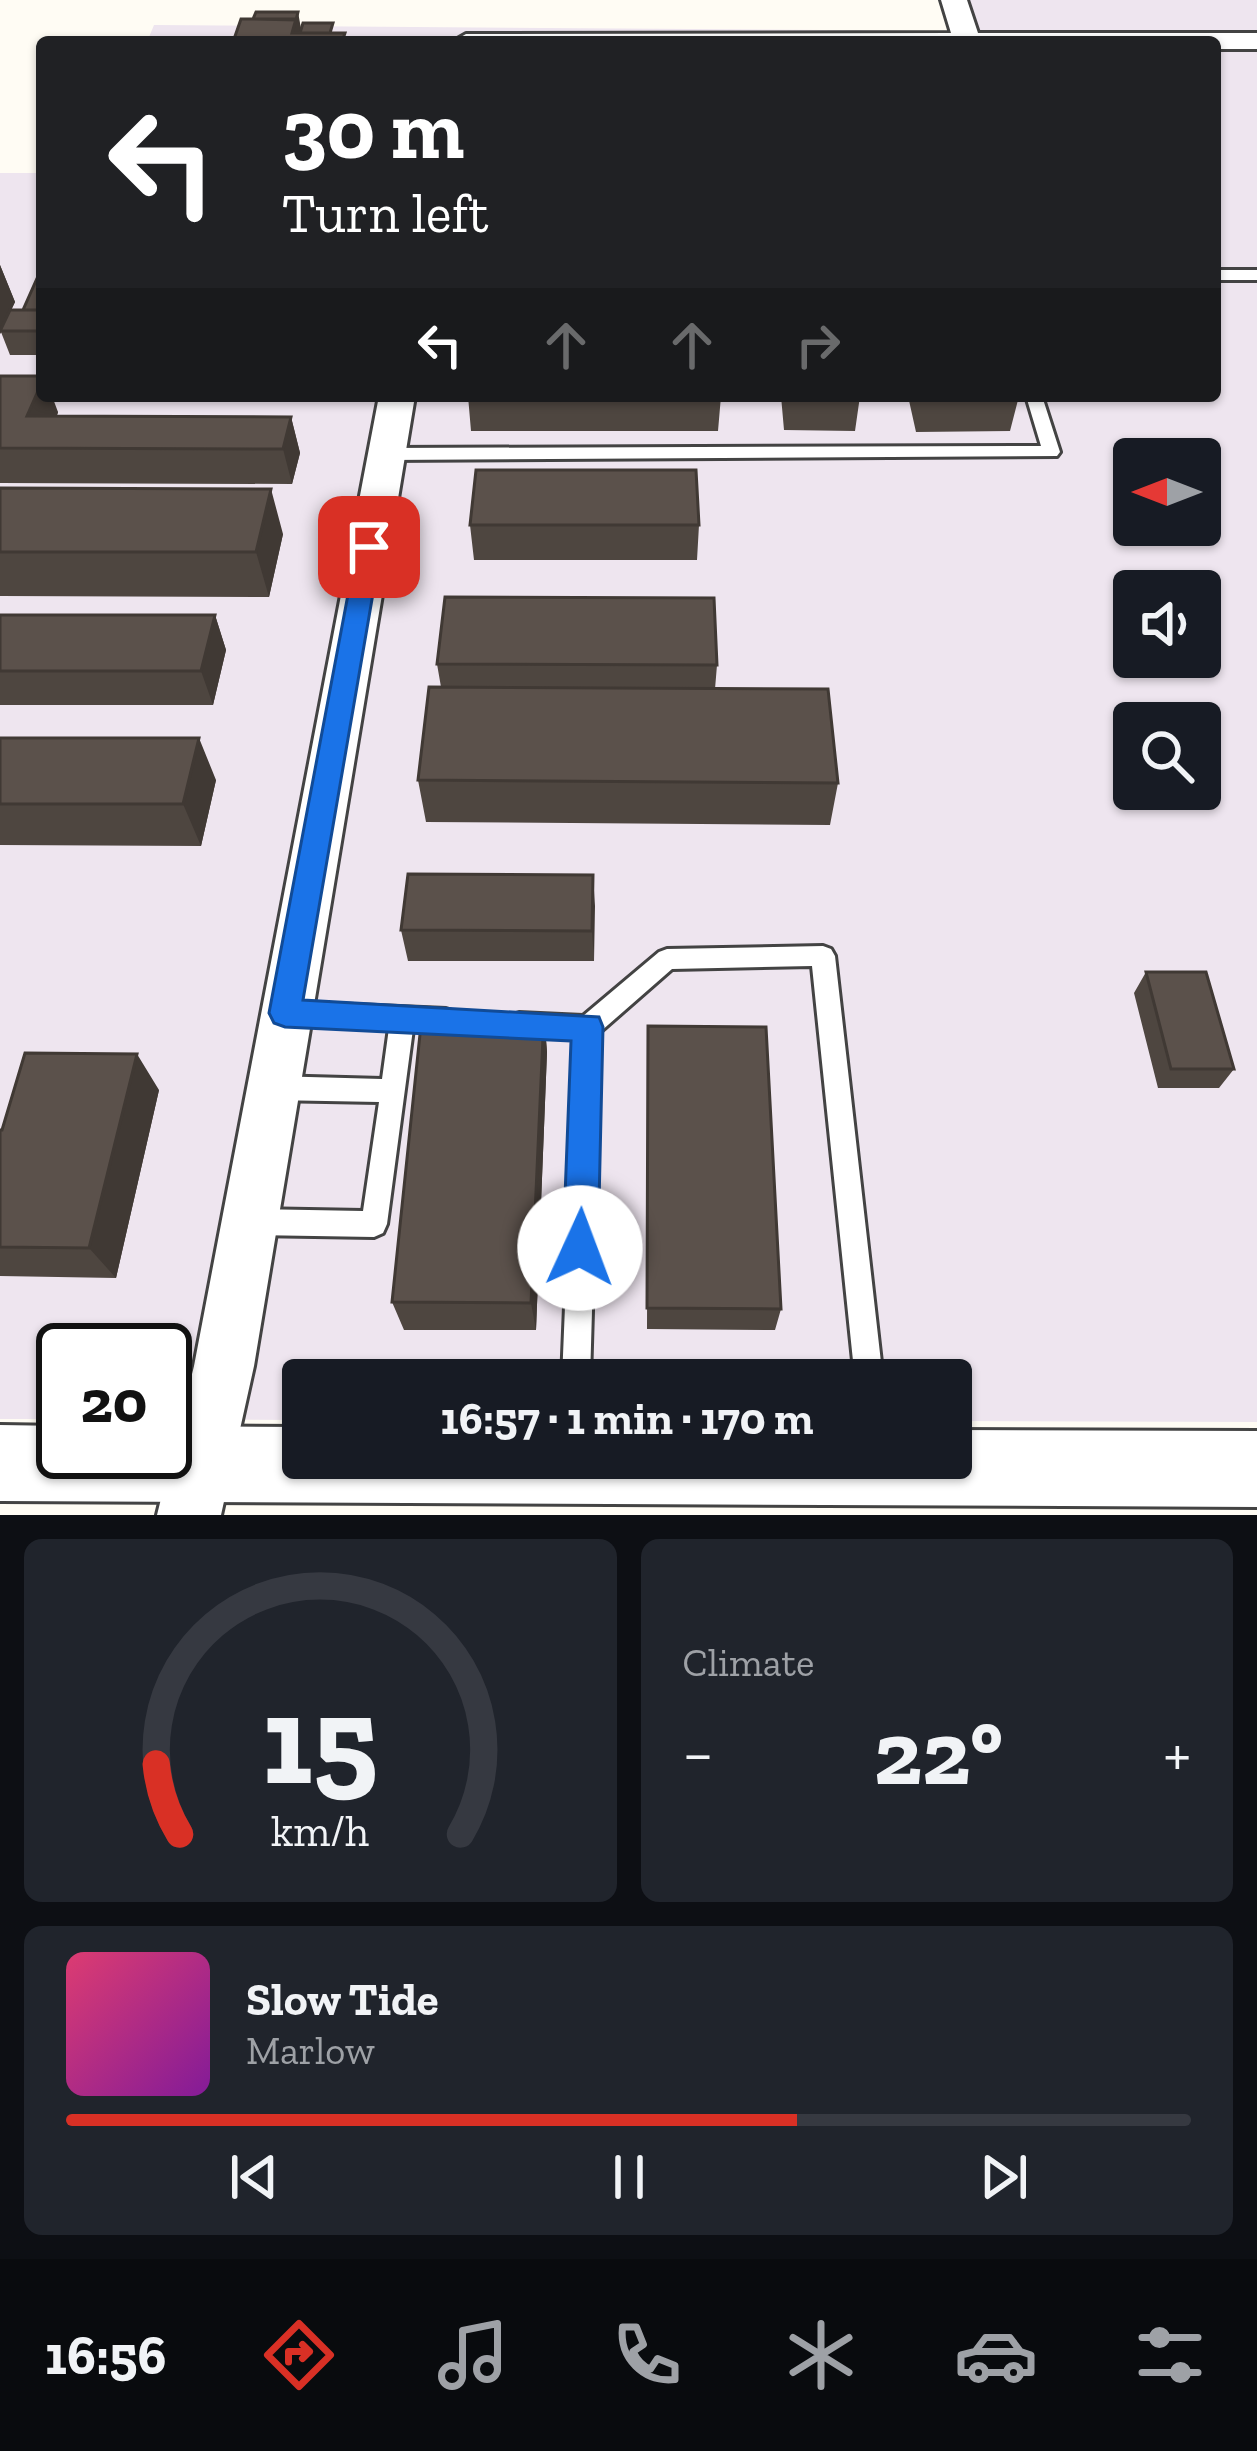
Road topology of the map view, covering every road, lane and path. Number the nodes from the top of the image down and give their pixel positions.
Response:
1 (954, 0) edge
2 (965, 36) edge
3 (1221, 41) edge
4 (1257, 41) edge
5 (1221, 275) edge
6 (1257, 275) edge
7 (396, 402) edge
8 (1036, 402) edge
9 (386, 454) junction
10 (285, 1013) junction
11 (403, 1018) junction
12 (588, 1027) junction
13 (272, 1088) junction
14 (392, 1091) junction
15 (250, 1222) junction
16 (576, 1359) edge
17 (866, 1359) edge
18 (0, 1463) edge
19 (1257, 1469) edge
20 (344, 1479) edge
21 (971, 1479) edge
22 (195, 1490) edge
23 (1042, 1491) edge

1 - 2 street
3 - 4 street
5 - 6 lane
7 - 9 street
8 - 9 lane
9 - 10 street
10 - 11 lane
10 - 13 street
11 - 12 lane
11 - 14 lane
12 - 16 lane
12 - 17 lane
13 - 14 lane
13 - 15 street
14 - 15 lane
15 - 22 street
18 - 22 street
19 - 23 street
20 - 22 street
21 - 23 street

